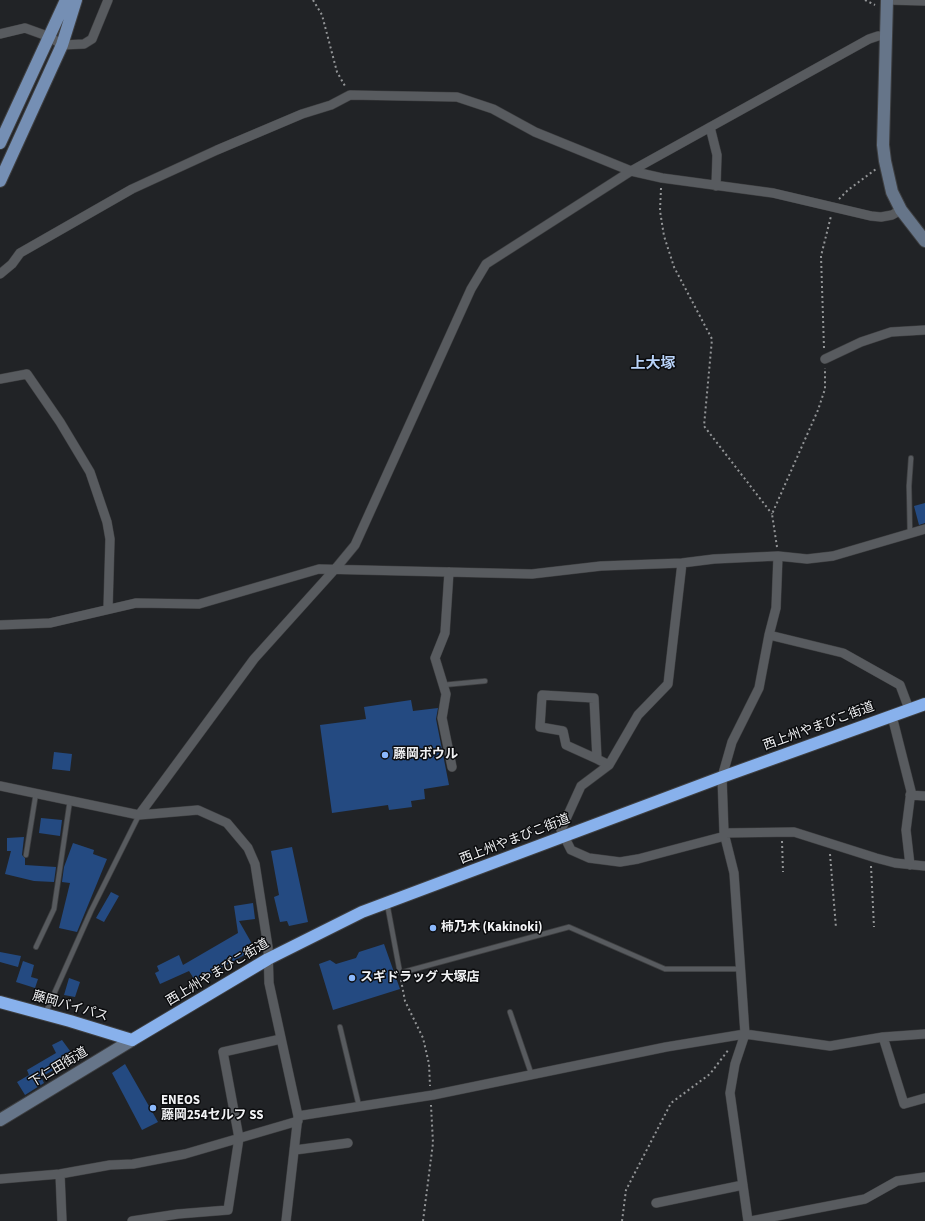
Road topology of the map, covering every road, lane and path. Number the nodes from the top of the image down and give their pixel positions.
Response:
1 (66, 0) edge
2 (76, 0) edge
3 (108, 0) edge
4 (313, 0) edge
5 (888, 0) edge
6 (925, 1) edge
7 (0, 34) edge
8 (886, 36) junction
9 (50, 37) junction
10 (62, 45) junction
11 (350, 95) junction
12 (710, 127) junction
13 (0, 143) edge
14 (885, 164) junction
15 (631, 171) junction
16 (662, 178) junction
17 (0, 181) edge
18 (716, 186) junction
19 (834, 208) junction
20 (901, 210) junction
21 (925, 241) edge
22 (0, 274) edge
23 (925, 330) edge
24 (825, 359) junction
25 (0, 379) edge
26 (911, 458) dead end
27 (772, 514) junction
28 (925, 530) edge
29 (910, 534) junction
30 (778, 556) junction
31 (682, 563) junction
32 (336, 568) junction
33 (449, 572) junction
34 (108, 609) junction
35 (0, 625) edge
36 (769, 635) junction
37 (485, 681) dead end
38 (443, 685) junction
39 (925, 704) edge
40 (909, 709) junction
41 (892, 716) junction
42 (597, 759) junction
43 (609, 765) junction
44 (452, 767) dead end
45 (722, 777) junction
46 (0, 786) edge
47 (37, 792) junction
48 (910, 795) junction
49 (925, 796) edge
50 (70, 800) junction
51 (139, 815) junction
52 (782, 832) junction
53 (724, 834) junction
54 (563, 837) junction
55 (829, 843) junction
56 (26, 855) dead end
57 (870, 856) junction
58 (910, 865) junction
59 (925, 866) edge
60 (783, 872) dead end
61 (387, 903) junction
62 (874, 927) dead end
63 (836, 928) dead end
64 (36, 947) dead end
65 (268, 959) junction
66 (741, 969) junction
67 (0, 1002) edge
68 (510, 1012) dead end
69 (45, 1014) junction
70 (340, 1027) dead end
71 (745, 1034) junction
72 (925, 1034) edge
73 (883, 1037) junction
74 (281, 1039) junction
75 (132, 1040) junction
76 (729, 1048) dead end
77 (532, 1076) junction
78 (925, 1098) edge
79 (359, 1106) junction
80 (298, 1119) junction
81 (0, 1120) edge
82 (239, 1138) junction
83 (348, 1143) dead end
84 (295, 1150) junction
85 (60, 1174) junction
86 (925, 1178) edge
87 (0, 1179) edge
88 (743, 1186) junction
89 (656, 1203) dead end
90 (62, 1221) edge
91 (132, 1221) edge
92 (286, 1221) edge
93 (622, 1221) edge
94 (748, 1221) edge
95 (751, 1221) edge

1 - 9 main road
2 - 10 main road
3 - 10 street
4 - 11 path
5 - 6 street
5 - 8 street
7 - 9 street
8 - 12 street
8 - 14 street
9 - 10 street
9 - 13 main road
10 - 17 main road
11 - 15 street
11 - 22 street
12 - 15 street
12 - 18 street
14 - 19 path
14 - 20 street
15 - 16 street
15 - 32 street
16 - 18 street
16 - 27 path
18 - 19 street
19 - 20 street
19 - 24 path
20 - 21 street
23 - 24 street
24 - 27 path
25 - 34 street
26 - 29 lane
27 - 30 path
28 - 29 street
29 - 30 street
30 - 31 street
30 - 36 street
31 - 33 street
31 - 43 street
32 - 33 street
32 - 34 street
32 - 51 street
33 - 38 street
34 - 35 street
36 - 40 street
36 - 45 street
37 - 38 lane
38 - 44 street
39 - 40 highway, 西上州やまびこ街道
40 - 41 highway, 西上州やまびこ街道
41 - 45 highway, 西上州やまびこ街道
41 - 48 street
42 - 42 street
42 - 43 street
43 - 54 street
45 - 53 street
45 - 54 highway, 西上州やまびこ街道
46 - 47 street
47 - 50 street
47 - 56 lane
48 - 49 street
48 - 58 street
50 - 51 street
50 - 64 lane
51 - 65 street
51 - 69 lane
52 - 53 street
52 - 55 street
52 - 60 path
53 - 54 street
53 - 66 street
54 - 61 highway, 西上州やまびこ街道
55 - 57 street
55 - 63 path
57 - 58 street
57 - 62 path
58 - 59 street
61 - 65 highway, 西上州やまびこ街道
61 - 66 lane
65 - 74 street
65 - 75 highway, 西上州やまびこ街道
66 - 71 street
67 - 69 highway, 藤岡バイパス
68 - 77 lane
69 - 75 highway, 藤岡バイパス
70 - 79 lane
71 - 73 street
71 - 77 street
71 - 88 street
72 - 73 street
73 - 78 street
74 - 80 street
74 - 82 street
75 - 81 street, 下仁田街道
76 - 93 path
77 - 79 street
79 - 80 street
80 - 82 street
80 - 84 street
82 - 85 street
82 - 91 street
83 - 84 street
84 - 92 street
85 - 87 street
85 - 90 street
86 - 95 street
88 - 89 street
88 - 94 street

